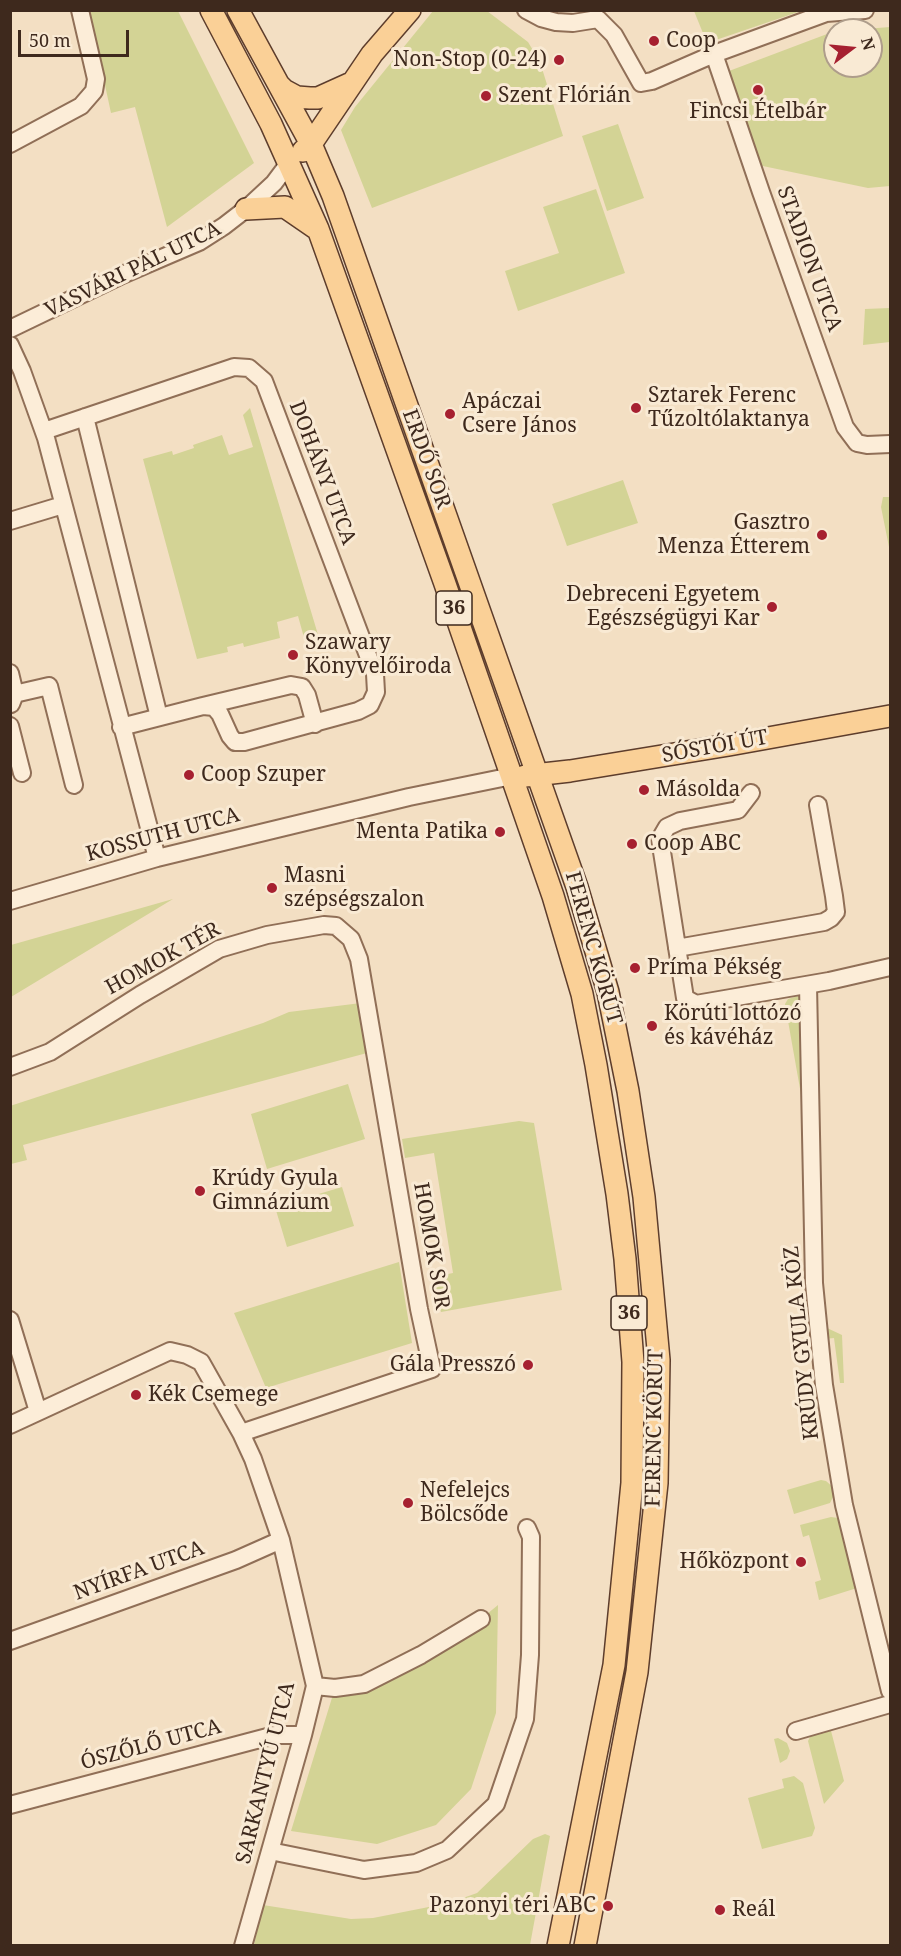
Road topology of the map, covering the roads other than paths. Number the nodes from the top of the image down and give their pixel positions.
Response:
1 (80, 10) edge
2 (211, 10) edge
3 (237, 10) edge
4 (410, 10) edge
5 (526, 10) edge
6 (865, 10) edge
7 (826, 12) edge
8 (714, 54) junction
9 (275, 80) junction
10 (350, 84) junction
11 (10, 144) edge
12 (311, 144) junction
13 (289, 163) junction
14 (246, 209) junction
15 (318, 230) junction
16 (10, 329) edge
17 (10, 345) edge
18 (86, 417) junction
19 (44, 431) junction
20 (891, 444) edge
21 (63, 505) junction
22 (10, 521) edge
23 (10, 673) edge
24 (12, 698) edge
25 (203, 706) junction
26 (891, 716) edge
27 (159, 717) junction
28 (315, 724) junction
29 (10, 726) edge
30 (121, 728) junction
31 (22, 773) dead end
32 (538, 775) junction
33 (512, 776) junction
34 (74, 785) dead end
35 (751, 793) dead end
36 (818, 805) dead end
37 (157, 858) junction
38 (10, 901) edge
39 (347, 934) joint
40 (677, 948) junction
41 (891, 967) edge
42 (808, 984) junction
43 (10, 1067) edge
44 (10, 1320) edge
45 (40, 1410) junction
46 (10, 1425) edge
47 (241, 1433) junction
48 (527, 1528) dead end
49 (281, 1540) junction
50 (481, 1619) dead end
51 (10, 1641) edge
52 (315, 1686) junction
53 (891, 1691) edge
54 (891, 1704) edge
55 (796, 1731) dead end
56 (303, 1735) junction
57 (10, 1805) edge
58 (270, 1851) junction
59 (243, 1946) edge
60 (558, 1946) edge
61 (585, 1946) edge

1 - 11 street
2 - 13 main road, 36
3 - 9 main road, 36
4 - 10 main road, VASVÁRI PÁL UTCA
5 - 8 street
6 - 7 street
7 - 8 street
8 - 20 street, STADION UTCA
9 - 10 main road
9 - 12 main road, 36
10 - 12 main road, VASVÁRI PÁL UTCA
12 - 13 main road, VASVÁRI PÁL UTCA
12 - 32 main road, ERDŐ SOR / 36
13 - 14 street, VASVÁRI PÁL UTCA
13 - 15 main road, ERDŐ SOR / 36
14 - 15 main road
14 - 16 street, VASVÁRI PÁL UTCA
15 - 33 main road, ERDŐ SOR / 36
17 - 19 street
18 - 19 street, DOHÁNY UTCA
18 - 27 street
18 - 28 street, DOHÁNY UTCA
19 - 21 street
21 - 22 street
21 - 30 street
23 - 24 street
24 - 34 street
25 - 27 street
25 - 28 street, DOHÁNY UTCA
25 - 28 street
26 - 32 main road, SÓSTÓI ÚT
27 - 30 street
29 - 31 street
30 - 37 street
32 - 33 main road, SÓSTÓI ÚT
32 - 61 main road, FERENC KÖRÚT / 36
33 - 37 street, KOSSUTH UTCA
33 - 60 main road, FERENC KÖRÚT / 36
35 - 40 street
36 - 40 street
37 - 38 street, KOSSUTH UTCA
39 - 43 street, HOMOK TÉR
39 - 47 street, HOMOK SOR
40 - 42 street
41 - 42 street
42 - 53 street, KRÚDY GYULA KÖZ
44 - 45 street
45 - 46 street, SARKANTYÚ UTCA
45 - 47 street, SARKANTYÚ UTCA
47 - 49 street, SARKANTYÚ UTCA
48 - 58 street
49 - 51 street, NYÍRFA UTCA
49 - 52 street, SARKANTYÚ UTCA
50 - 52 street
52 - 56 street, SARKANTYÚ UTCA
54 - 55 street
56 - 57 street, ÓSZŐLŐ UTCA
56 - 58 street, SARKANTYÚ UTCA
58 - 59 street, SARKANTYÚ UTCA

